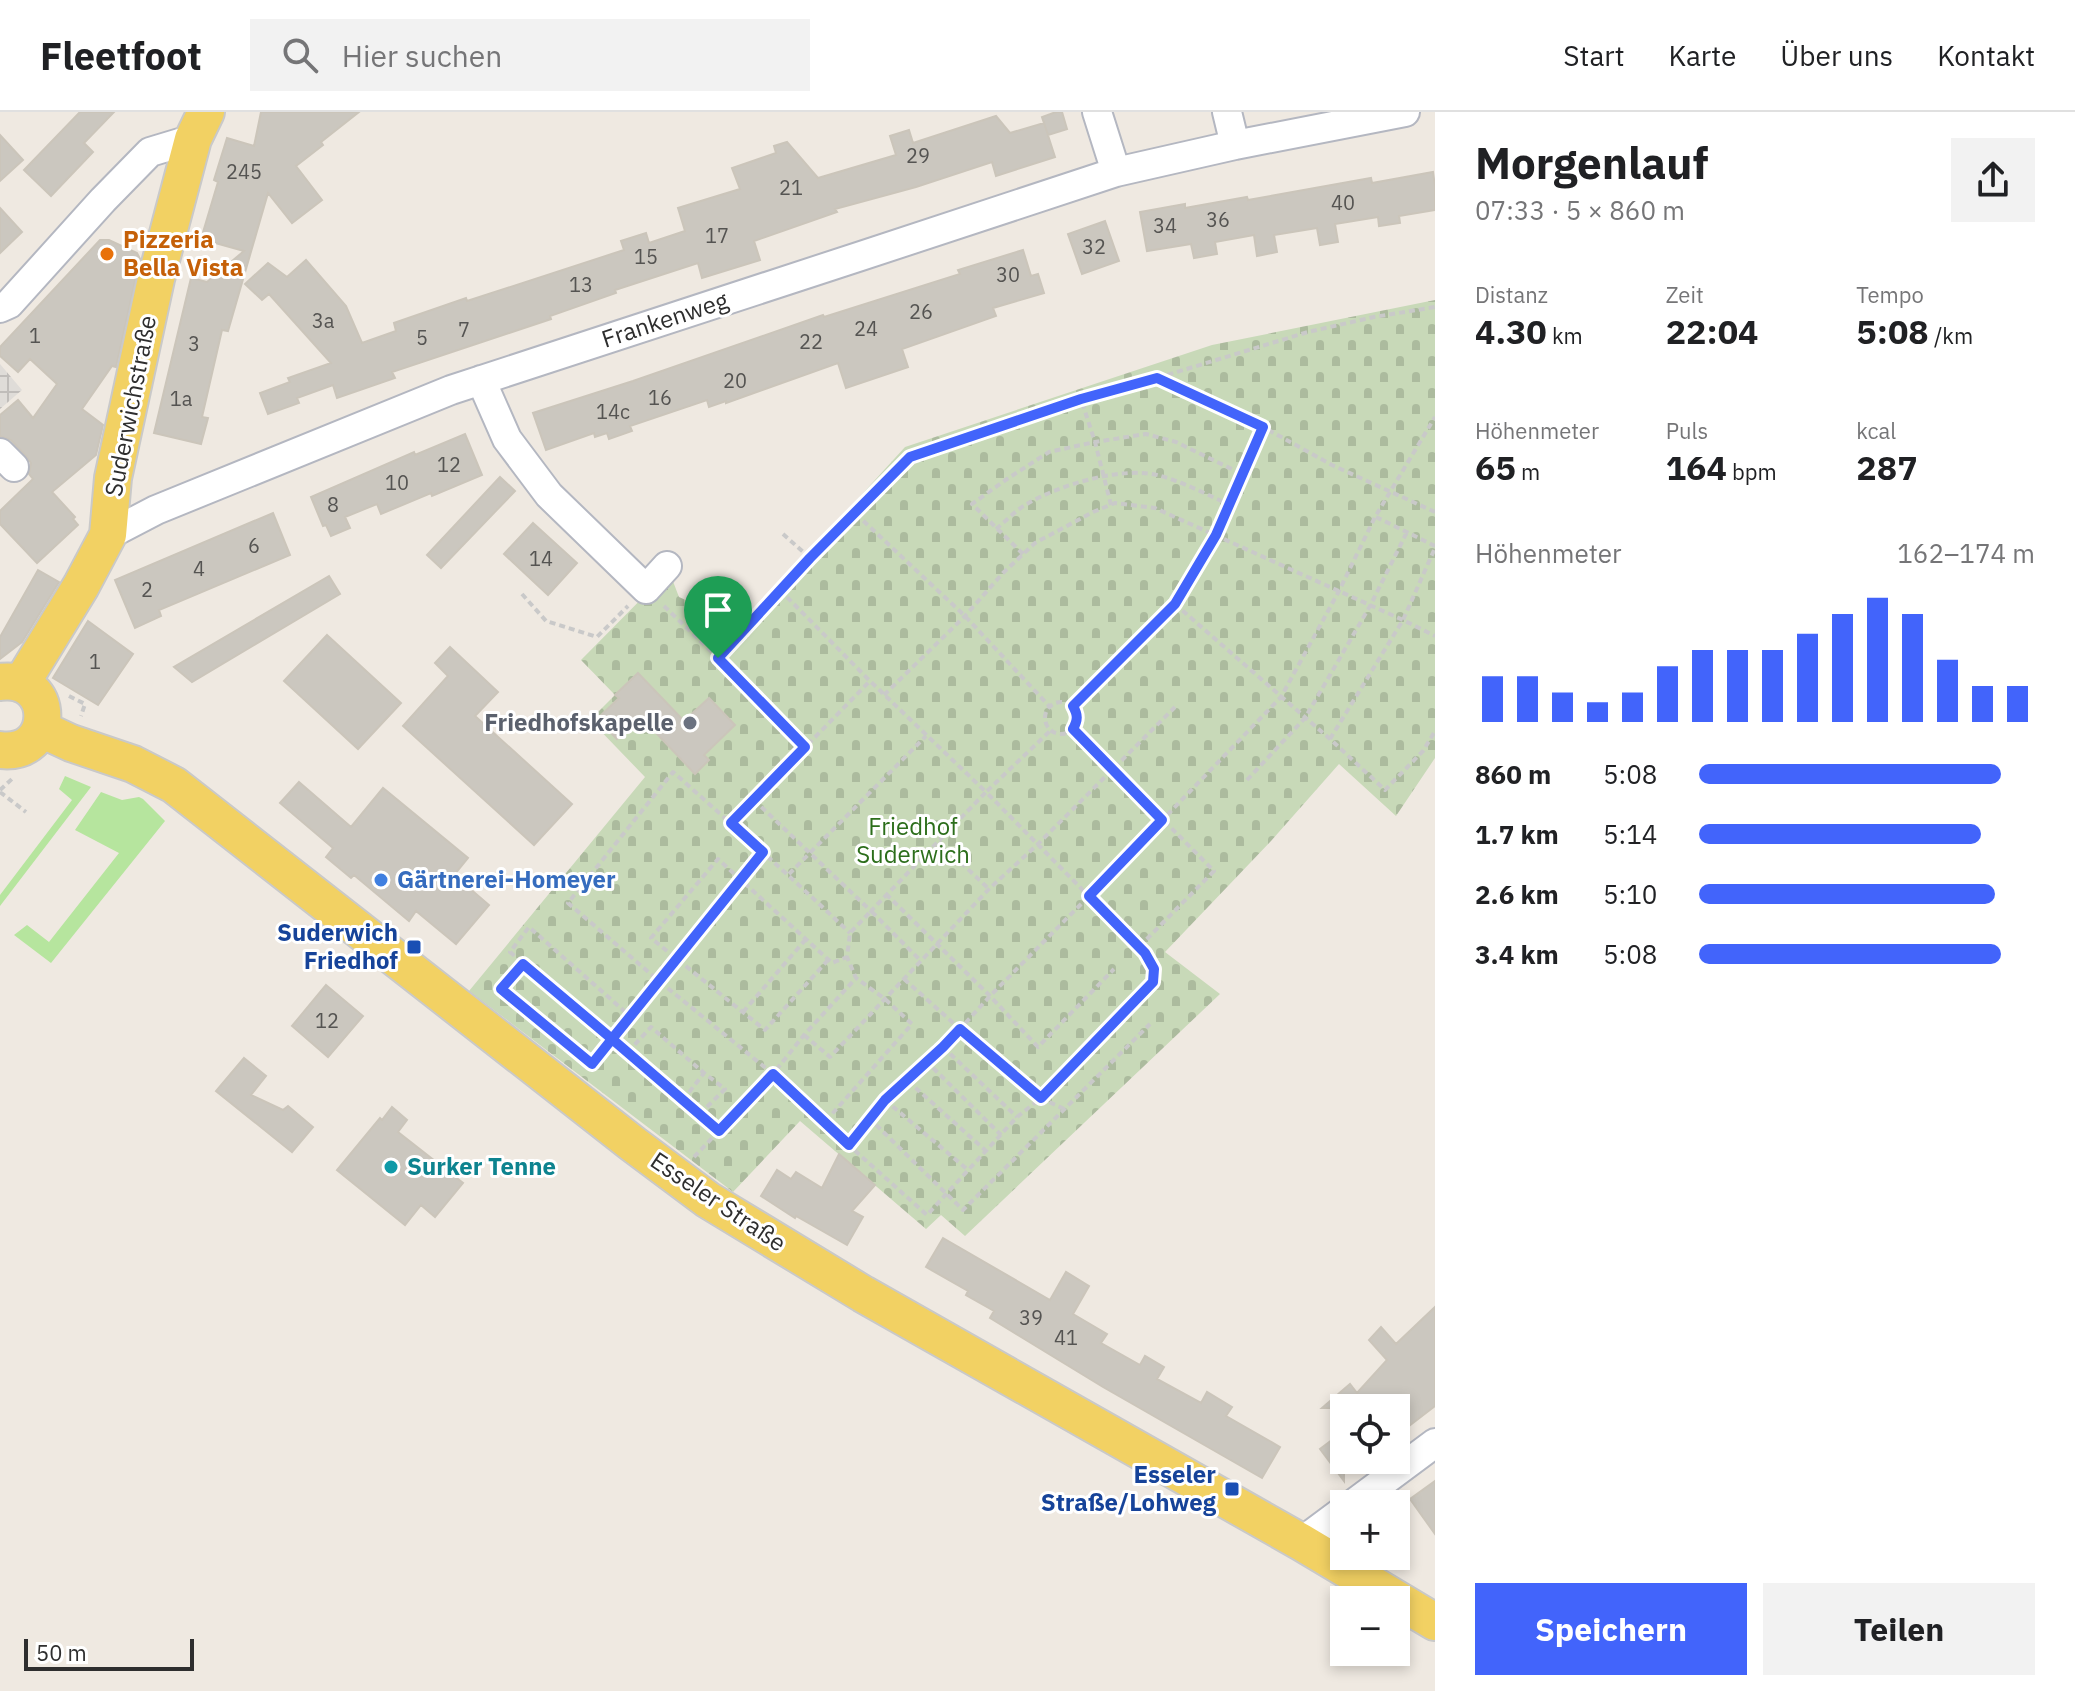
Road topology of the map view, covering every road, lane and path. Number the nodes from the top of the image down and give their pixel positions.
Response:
1 (1097, 112) edge
2 (1227, 112) edge
3 (1405, 112) edge
4 (1341, 118) edge
5 (200, 125) edge
6 (1235, 145) junction
7 (1116, 172) junction
8 (1435, 307) edge
9 (0, 308) edge
10 (1157, 378) junction
11 (481, 380) junction
12 (1081, 399) junction
13 (1435, 417) edge
14 (1263, 427) junction
15 (1095, 442) junction
16 (1242, 474) junction
17 (1103, 476) junction
18 (1390, 492) junction
19 (1111, 505) junction
20 (1230, 505) junction
21 (1435, 512) edge
22 (856, 514) junction
23 (1375, 517) junction
24 (996, 529) junction
25 (1407, 532) junction
26 (783, 534) dead end
27 (108, 535) junction
28 (1216, 535) junction
29 (1435, 547) edge
30 (1023, 554) junction
31 (810, 558) junction
32 (667, 566) dead end
33 (646, 589) junction
34 (780, 590) junction
35 (1339, 591) junction
36 (522, 594) dead end
37 (1175, 604) junction
38 (1370, 606) junction
39 (965, 616) junction
40 (1403, 620) junction
41 (1435, 636) edge
42 (718, 658) junction
43 (870, 681) junction
44 (11, 683) edge
45 (884, 695) junction
46 (1281, 697) junction
47 (1073, 706) junction
48 (1050, 707) junction
49 (1175, 707) dead end
50 (1305, 718) junction
51 (41, 729) junction
52 (1073, 729) junction
53 (1051, 730) junction
54 (1435, 731) edge
55 (926, 736) junction
56 (1330, 739) junction
57 (805, 747) junction
58 (0, 750) edge
59 (1113, 769) junction
60 (1247, 780) dead end
61 (0, 792) edge
62 (986, 792) junction
63 (754, 800) junction
64 (26, 812) dead end
65 (1162, 820) junction
66 (731, 823) junction
67 (939, 842) junction
68 (1037, 845) junction
69 (763, 852) junction
70 (809, 853) junction
71 (789, 874) junction
72 (740, 879) junction
73 (989, 889) junction
74 (886, 894) junction
75 (1089, 896) junction
76 (871, 911) junction
77 (850, 933) junction
78 (806, 939) junction
79 (937, 944) junction
80 (1139, 947) junction
81 (847, 957) junction
82 (678, 959) junction
83 (828, 960) junction
84 (921, 961) junction
85 (523, 964) junction
86 (1114, 969) dead end
87 (856, 978) junction
88 (904, 979) junction
89 (659, 981) junction
90 (990, 996) junction
91 (885, 999) junction
92 (743, 1012) junction
93 (631, 1017) junction
94 (1150, 1024) dead end
95 (960, 1029) junction
96 (804, 1035) junction
97 (612, 1039) junction
98 (943, 1047) junction
99 (628, 1052) junction
100 (926, 1061) junction
101 (704, 1073) junction
102 (773, 1074) junction
103 (907, 1080) junction
104 (1041, 1098) junction
105 (683, 1100) junction
106 (885, 1100) junction
107 (1064, 1109) junction
108 (700, 1114) junction
109 (1017, 1117) junction
110 (869, 1118) junction
111 (824, 1123) junction
112 (719, 1131) junction
113 (1001, 1135) junction
114 (849, 1145) junction
115 (986, 1151) junction
116 (968, 1170) junction
117 (678, 1178) junction
118 (946, 1194) junction
119 (1435, 1443) edge
120 (1372, 1490) edge
121 (1330, 1520) edge
122 (1301, 1542) junction
123 (1435, 1622) edge

1 - 7 street
2 - 6 street
3 - 4 street, Frankenweg
4 - 6 street, Frankenweg
5 - 9 street
5 - 27 main road, Suderwichstraße
6 - 7 street, Frankenweg
7 - 11 street, Frankenweg
8 - 10 path
10 - 12 path
10 - 14 path
11 - 27 street, Frankenweg
11 - 33 street
12 - 15 path
12 - 22 path
13 - 18 path
14 - 16 path
14 - 18 path
15 - 16 path
15 - 17 path
15 - 24 path
16 - 20 path
17 - 19 path
17 - 20 path
17 - 24 path
18 - 21 path
18 - 23 path
19 - 28 path
19 - 30 path
20 - 28 path
22 - 31 path
22 - 39 path
23 - 25 path
23 - 35 path
24 - 30 path
25 - 29 path
25 - 38 path
26 - 31 path
27 - 44 main road, Suderwichstraße
28 - 35 path
28 - 37 path
29 - 40 path
30 - 39 path
31 - 34 path
32 - 33 street
33 - 36 path
33 - 42 path
34 - 42 path
34 - 43 path
35 - 38 path
35 - 46 path
37 - 46 path
37 - 47 path
38 - 40 path
38 - 50 path
39 - 45 path
39 - 48 path
40 - 41 path
40 - 56 path
42 - 57 path
43 - 45 path
43 - 57 path
44 - 51 main road
45 - 55 path
46 - 50 path
46 - 65 path
47 - 48 path
47 - 52 path
48 - 53 path
49 - 59 path
50 - 56 path
50 - 60 path
51 - 58 main road
51 - 117 main road, Esseler Straße
52 - 53 path
52 - 59 path
53 - 62 path
54 - 56 path
55 - 62 path
55 - 70 path
57 - 63 path
59 - 65 path
59 - 68 path
61 - 64 path
62 - 67 path
62 - 68 path
63 - 66 path
63 - 70 path
65 - 75 path
65 - 80 path
66 - 69 path
66 - 89 path
67 - 73 path
67 - 74 path
68 - 73 path
68 - 75 path
69 - 71 path
69 - 72 path
70 - 71 path
70 - 76 path
71 - 77 path
72 - 78 path
72 - 82 path
72 - 82 path
73 - 79 path
74 - 76 path
74 - 79 path
75 - 80 path
75 - 90 path
76 - 77 path
76 - 84 path
77 - 81 path
78 - 83 path
78 - 92 path
79 - 84 path
79 - 90 path
80 - 104 path
81 - 83 path
81 - 87 path
82 - 89 path
82 - 92 path
83 - 92 path
84 - 88 path
85 - 93 path
85 - 97 path
85 - 97 path
86 - 90 path
87 - 91 path
87 - 96 path
88 - 91 path
88 - 95 path
89 - 93 path
89 - 102 path
90 - 95 path
91 - 96 path
91 - 111 path
93 - 97 path
94 - 107 path
95 - 98 path
95 - 104 path
96 - 102 path
97 - 99 path
98 - 100 path
98 - 109 path
99 - 101 path
99 - 105 path
100 - 103 path
100 - 113 path
101 - 105 path
101 - 108 path
102 - 111 path
102 - 112 path
103 - 106 path
103 - 115 path
104 - 107 path
104 - 109 path
105 - 108 path
106 - 110 path
106 - 116 path
107 - 118 path
108 - 112 path
109 - 113 path
110 - 114 path
110 - 118 path
111 - 114 path
112 - 117 path
113 - 115 path
114 - 118 path
115 - 116 path
116 - 118 path
117 - 122 main road, Esseler Straße
119 - 120 street
121 - 122 street
122 - 123 main road, Esseler Straße

